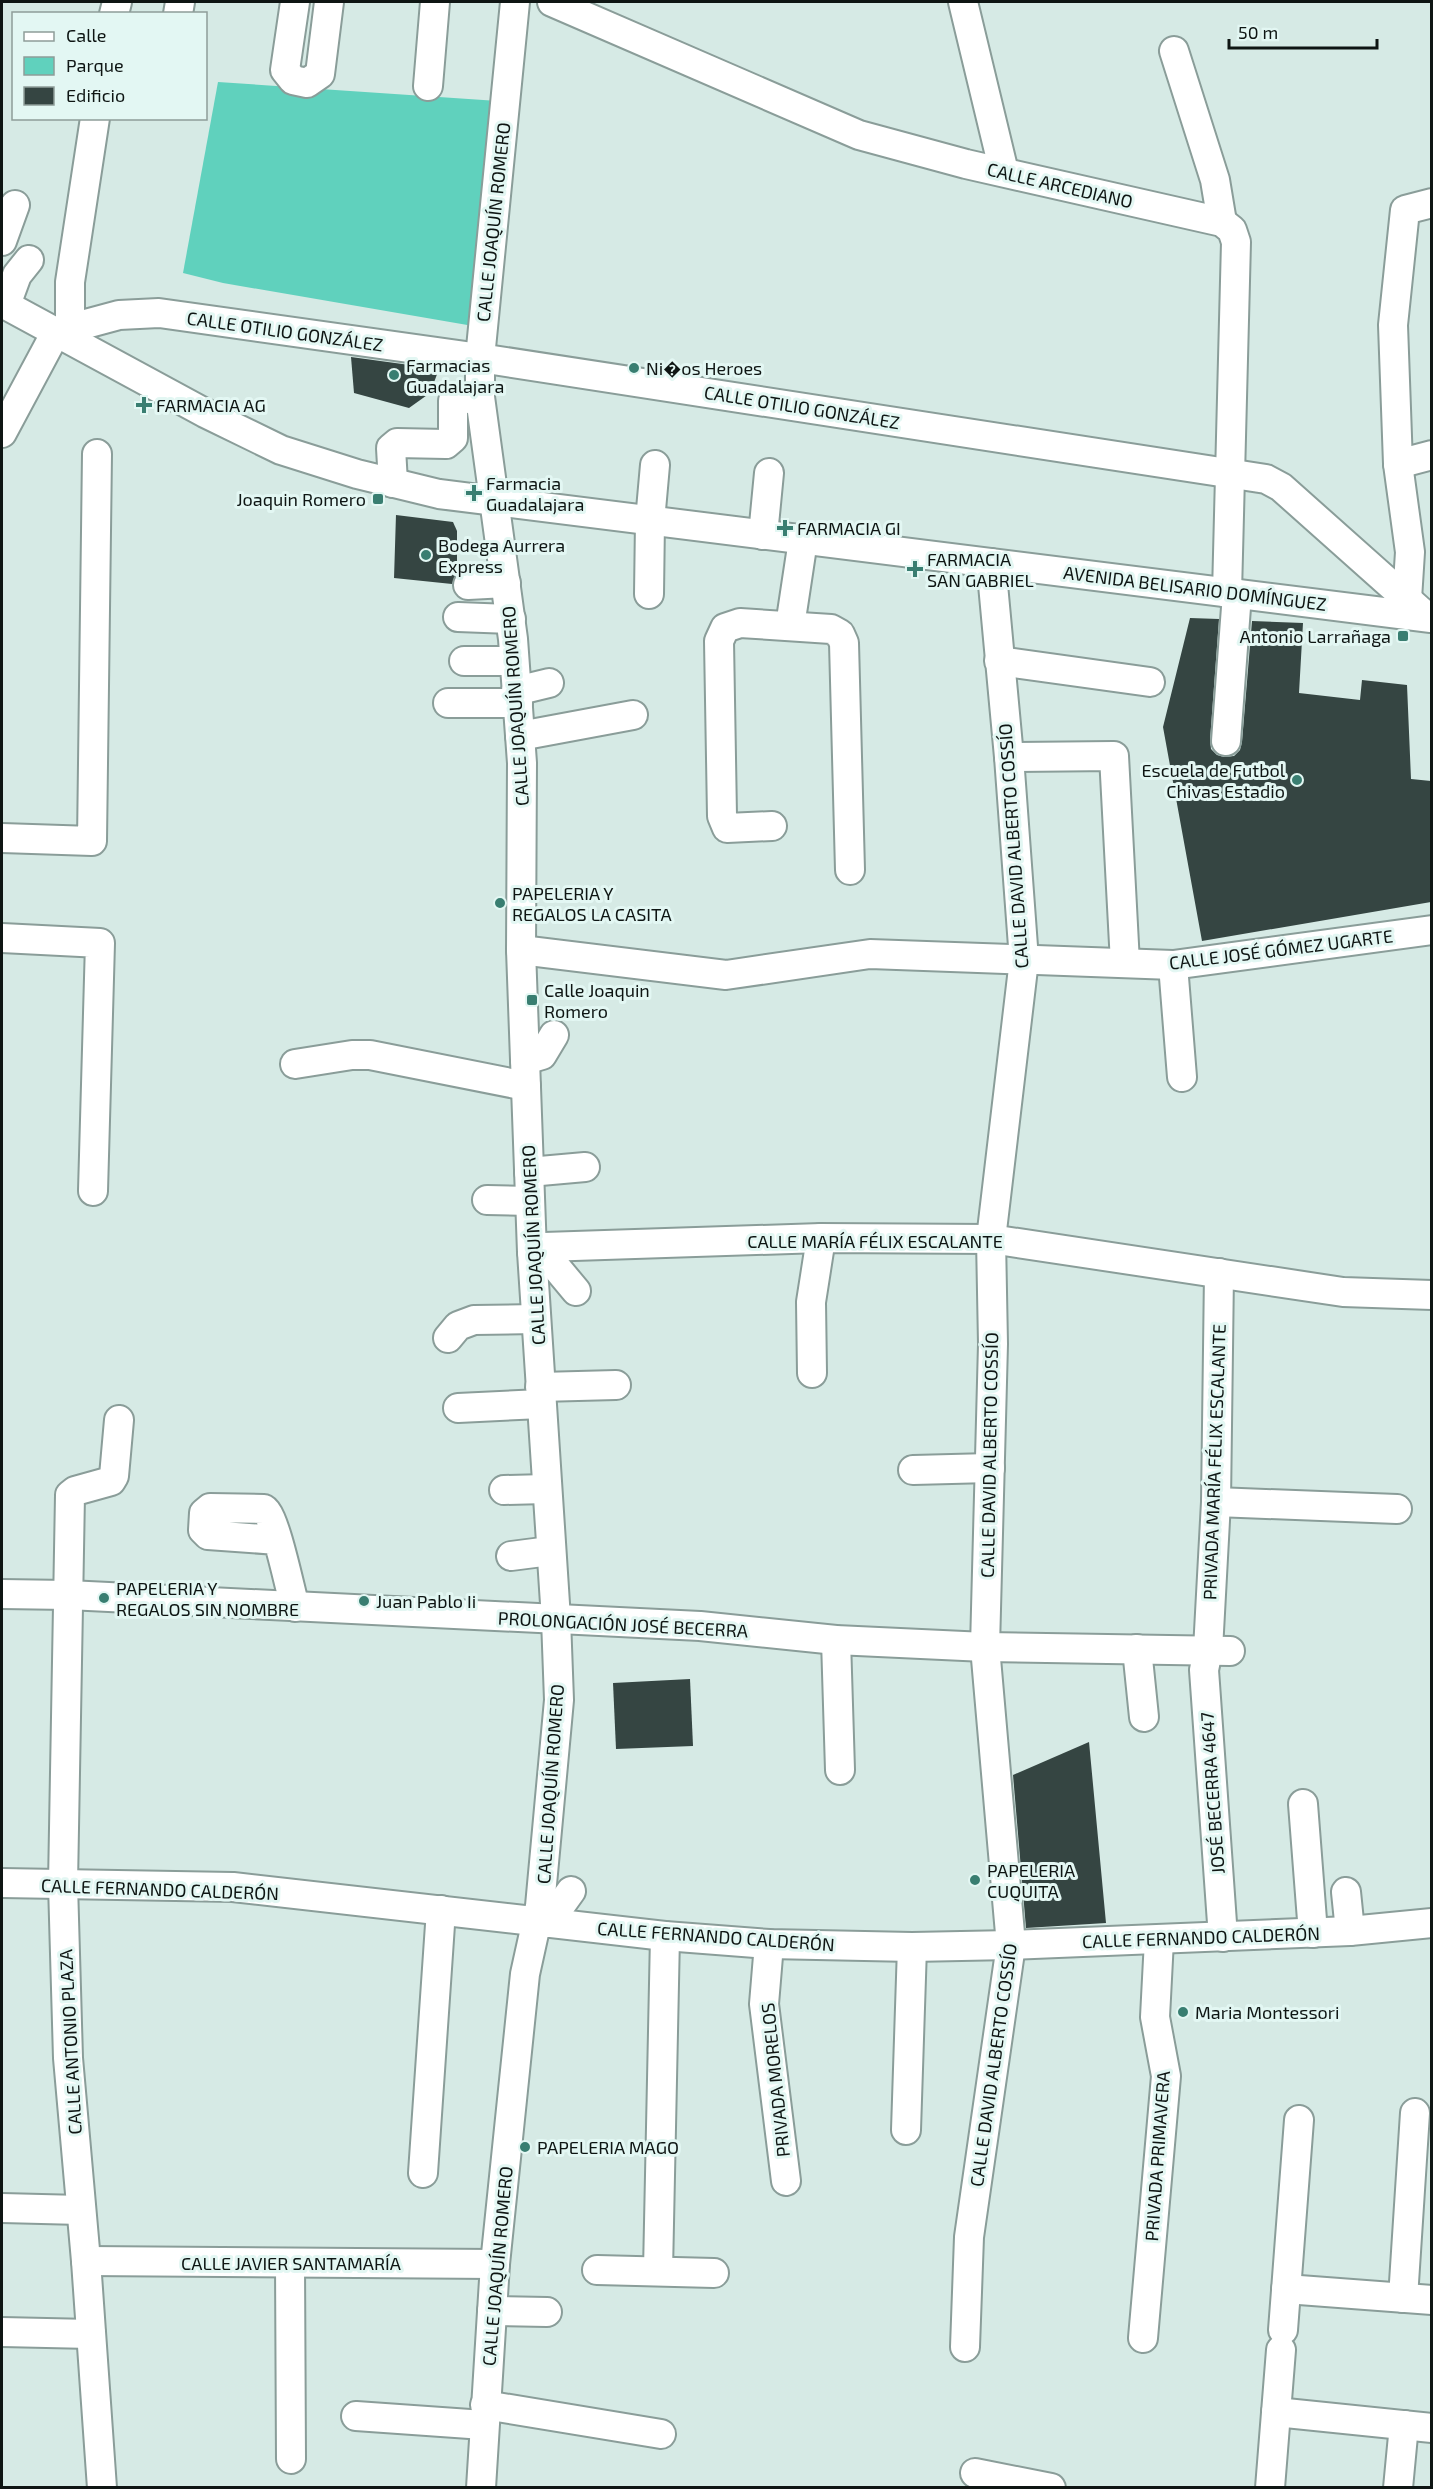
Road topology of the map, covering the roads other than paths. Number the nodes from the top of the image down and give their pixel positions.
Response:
1 (295, 2) edge
2 (330, 2) edge
3 (435, 2) edge
4 (515, 2) edge
5 (552, 2) edge
6 (963, 2) edge
7 (1174, 51) dead end
8 (428, 86) dead end
9 (95, 120) edge
10 (1004, 172) junction
11 (1431, 203) edge
12 (15, 205) dead end
13 (1222, 222) junction
14 (2, 241) edge
15 (29, 260) dead end
16 (4, 304) edge
17 (53, 326) junction
18 (480, 358) junction
19 (480, 397) junction
20 (2, 433) edge
21 (97, 454) dead end
22 (1431, 455) edge
23 (1398, 464) junction
24 (655, 465) dead end
25 (1230, 472) junction
26 (769, 473) dead end
27 (393, 483) junction
28 (493, 502) junction
29 (650, 521) junction
30 (763, 535) junction
31 (803, 540) junction
32 (991, 563) junction
33 (506, 583) junction
34 (468, 585) dead end
35 (1232, 593) junction
36 (649, 594) dead end
37 (1422, 612) edge
38 (458, 617) dead end
39 (511, 619) junction
40 (790, 626) junction
41 (464, 661) dead end
42 (514, 661) junction
43 (999, 662) junction
44 (1150, 682) dead end
45 (549, 683) dead end
46 (517, 697) junction
47 (448, 703) dead end
48 (633, 715) dead end
49 (520, 736) junction
50 (1226, 741) dead end
51 (1009, 757) junction
52 (772, 826) dead end
53 (2, 838) edge
54 (850, 870) dead end
55 (1431, 930) edge
56 (2, 938) edge
57 (521, 950) junction
58 (1024, 960) junction
59 (1125, 963) junction
60 (1173, 964) junction
61 (554, 1035) dead end
62 (295, 1064) dead end
63 (525, 1073) junction
64 (1182, 1077) dead end
65 (585, 1167) dead end
66 (529, 1172) junction
67 (93, 1191) dead end
68 (487, 1200) dead end
69 (530, 1201) junction
70 (821, 1238) junction
71 (991, 1239) junction
72 (538, 1250) junction
73 (1219, 1274) junction
74 (576, 1291) dead end
75 (1431, 1295) edge
76 (536, 1319) junction
77 (448, 1338) dead end
78 (812, 1373) dead end
79 (616, 1385) dead end
80 (541, 1395) junction
81 (458, 1408) dead end
82 (119, 1420) dead end
83 (990, 1468) junction
84 (914, 1470) dead end
85 (546, 1489) junction
86 (504, 1490) dead end
87 (1216, 1502) junction
88 (1397, 1509) dead end
89 (277, 1540) dead end
90 (550, 1551) junction
91 (511, 1556) dead end
92 (2, 1594) edge
93 (68, 1595) junction
94 (295, 1608) junction
95 (556, 1619) junction
96 (836, 1640) junction
97 (985, 1647) junction
98 (1137, 1649) junction
99 (1219, 1651) junction
100 (1144, 1717) dead end
101 (840, 1770) dead end
102 (1303, 1804) dead end
103 (2, 1883) edge
104 (63, 1884) junction
105 (571, 1891) dead end
106 (1346, 1892) dead end
107 (441, 1910) junction
108 (543, 1922) junction
109 (1431, 1923) edge
110 (1350, 1931) junction
111 (1312, 1932) junction
112 (665, 1936) junction
113 (1222, 1937) junction
114 (1159, 1940) junction
115 (769, 1944) junction
116 (1011, 1945) junction
117 (912, 1947) junction
118 (1415, 2113) dead end
119 (1299, 2120) dead end
120 (906, 2130) dead end
121 (423, 2173) dead end
122 (786, 2181) dead end
123 (2, 2208) edge
124 (81, 2210) junction
125 (86, 2261) junction
126 (290, 2263) junction
127 (495, 2264) junction
128 (597, 2270) dead end
129 (658, 2271) junction
130 (714, 2273) dead end
131 (1286, 2289) junction
132 (1403, 2298) junction
133 (1431, 2300) edge
134 (492, 2311) junction
135 (547, 2312) dead end
136 (2, 2332) edge
137 (91, 2334) junction
138 (1143, 2338) dead end
139 (965, 2348) dead end
140 (1276, 2412) junction
141 (484, 2415) junction
142 (356, 2416) dead end
143 (1404, 2425) junction
144 (1431, 2428) edge
145 (661, 2434) dead end
146 (291, 2459) dead end
147 (975, 2473) dead end
148 (102, 2487) edge
149 (481, 2487) edge
150 (1051, 2487) edge
151 (1270, 2487) edge
152 (1398, 2487) edge

1 - 2 street
3 - 8 street
4 - 18 street, CALLE JOAQUÍN ROMERO
5 - 10 street, CALLE ARCEDIANO
6 - 10 street
7 - 13 street
9 - 17 street
10 - 13 street, CALLE ARCEDIANO
11 - 23 street
12 - 14 street
13 - 25 street
15 - 16 street
16 - 17 street, AVENIDA BELISARIO DOMÍNGUEZ
17 - 18 street, CALLE OTILIO GONZÁLEZ
17 - 20 street
17 - 27 street, AVENIDA BELISARIO DOMÍNGUEZ
18 - 19 street, CALLE JOAQUÍN ROMERO
18 - 25 street, CALLE OTILIO GONZÁLEZ
19 - 27 street
19 - 28 street, CALLE JOAQUÍN ROMERO
21 - 53 street
22 - 23 street
23 - 37 street
24 - 29 street
25 - 35 street
25 - 37 street, CALLE OTILIO GONZÁLEZ
26 - 30 street
27 - 28 street, AVENIDA BELISARIO DOMÍNGUEZ
28 - 29 street, AVENIDA BELISARIO DOMÍNGUEZ
28 - 33 street, CALLE JOAQUÍN ROMERO
29 - 30 street, AVENIDA BELISARIO DOMÍNGUEZ
29 - 36 street
30 - 31 street, AVENIDA BELISARIO DOMÍNGUEZ
31 - 32 street, AVENIDA BELISARIO DOMÍNGUEZ
31 - 40 street
32 - 35 street, AVENIDA BELISARIO DOMÍNGUEZ
32 - 43 street, CALLE DAVID ALBERTO COSSÍO
33 - 34 street
33 - 39 street, CALLE JOAQUÍN ROMERO
35 - 37 street, AVENIDA BELISARIO DOMÍNGUEZ
35 - 50 street
38 - 39 street
39 - 42 street, CALLE JOAQUÍN ROMERO
40 - 52 street
40 - 54 street
41 - 42 street
42 - 46 street, CALLE JOAQUÍN ROMERO
43 - 44 street
43 - 51 street, CALLE DAVID ALBERTO COSSÍO
45 - 46 street
46 - 47 street
46 - 49 street, CALLE JOAQUÍN ROMERO
48 - 49 street
49 - 57 street, CALLE JOAQUÍN ROMERO
51 - 58 street, CALLE DAVID ALBERTO COSSÍO
51 - 59 street
55 - 60 street, CALLE JOSÉ GÓMEZ UGARTE
56 - 67 street
57 - 58 street, CALLE JOSÉ GÓMEZ UGARTE
57 - 63 street, CALLE JOAQUÍN ROMERO
58 - 59 street, CALLE JOSÉ GÓMEZ UGARTE
58 - 71 street, CALLE DAVID ALBERTO COSSÍO
59 - 60 street, CALLE JOSÉ GÓMEZ UGARTE
60 - 64 street
61 - 63 street
62 - 63 street
63 - 66 street, CALLE JOAQUÍN ROMERO
65 - 66 street
66 - 69 street, CALLE JOAQUÍN ROMERO
68 - 69 street
69 - 72 street, CALLE JOAQUÍN ROMERO
70 - 71 street, CALLE MARÍA FÉLIX ESCALANTE
70 - 72 street, CALLE MARÍA FÉLIX ESCALANTE
70 - 78 street
71 - 73 street, CALLE MARÍA FÉLIX ESCALANTE
71 - 83 street, CALLE DAVID ALBERTO COSSÍO
72 - 74 street
72 - 76 street, CALLE JOAQUÍN ROMERO
73 - 75 street, CALLE MARÍA FÉLIX ESCALANTE
73 - 87 street, PRIVADA MARÍA FÉLIX ESCALANTE
76 - 77 street
76 - 80 street, CALLE JOAQUÍN ROMERO
79 - 80 street
80 - 81 street
80 - 85 street, CALLE JOAQUÍN ROMERO
82 - 93 street, CALLE ANTONIO PLAZA
83 - 84 street
83 - 97 street, CALLE DAVID ALBERTO COSSÍO
85 - 86 street
85 - 90 street, CALLE JOAQUÍN ROMERO
87 - 88 street
87 - 99 street, PRIVADA MARÍA FÉLIX ESCALANTE
89 - 94 street
90 - 91 street
90 - 95 street, CALLE JOAQUÍN ROMERO
92 - 93 street, PROLONGACIÓN JOSÉ BECERRA
93 - 94 street, PROLONGACIÓN JOSÉ BECERRA
93 - 104 street, CALLE ANTONIO PLAZA
94 - 95 street, PROLONGACIÓN JOSÉ BECERRA
95 - 96 street, PROLONGACIÓN JOSÉ BECERRA
95 - 108 street, CALLE JOAQUÍN ROMERO
96 - 97 street, PROLONGACIÓN JOSÉ BECERRA
96 - 101 street
97 - 98 street, PROLONGACIÓN JOSÉ BECERRA
97 - 116 street, CALLE DAVID ALBERTO COSSÍO
98 - 99 street, PROLONGACIÓN JOSÉ BECERRA
98 - 100 street
99 - 113 street, JOSÉ BECERRA 4647
102 - 111 street
103 - 104 street, CALLE FERNANDO CALDERÓN
104 - 107 street, CALLE FERNANDO CALDERÓN
104 - 124 street, CALLE ANTONIO PLAZA
105 - 108 street
106 - 110 street
107 - 108 street, CALLE FERNANDO CALDERÓN
107 - 121 street
108 - 112 street, CALLE FERNANDO CALDERÓN
108 - 127 street, CALLE JOAQUÍN ROMERO
109 - 110 street, CALLE FERNANDO CALDERÓN
110 - 111 street, CALLE FERNANDO CALDERÓN
111 - 113 street, CALLE FERNANDO CALDERÓN
112 - 115 street, CALLE FERNANDO CALDERÓN
112 - 129 street
113 - 114 street, CALLE FERNANDO CALDERÓN
114 - 116 street, CALLE FERNANDO CALDERÓN
114 - 138 street, PRIVADA PRIMAVERA
115 - 117 street, CALLE FERNANDO CALDERÓN
115 - 122 street, PRIVADA MORELOS
116 - 117 street, CALLE FERNANDO CALDERÓN
116 - 139 street, CALLE DAVID ALBERTO COSSÍO
117 - 120 street
118 - 132 street
119 - 131 street
123 - 124 street
124 - 125 street, CALLE ANTONIO PLAZA
125 - 126 street, CALLE JAVIER SANTAMARÍA
125 - 137 street, CALLE ANTONIO PLAZA
126 - 127 street, CALLE JAVIER SANTAMARÍA
126 - 146 street
127 - 134 street, CALLE JOAQUÍN ROMERO
128 - 129 street
129 - 130 street
131 - 132 street
131 - 140 street
132 - 133 street
134 - 135 street
134 - 141 street, CALLE JOAQUÍN ROMERO
136 - 137 street
137 - 148 street, CALLE ANTONIO PLAZA
140 - 143 street
140 - 151 street
141 - 142 street
141 - 145 street
141 - 149 street, CALLE JOAQUÍN ROMERO
143 - 144 street
143 - 152 street
147 - 150 street

